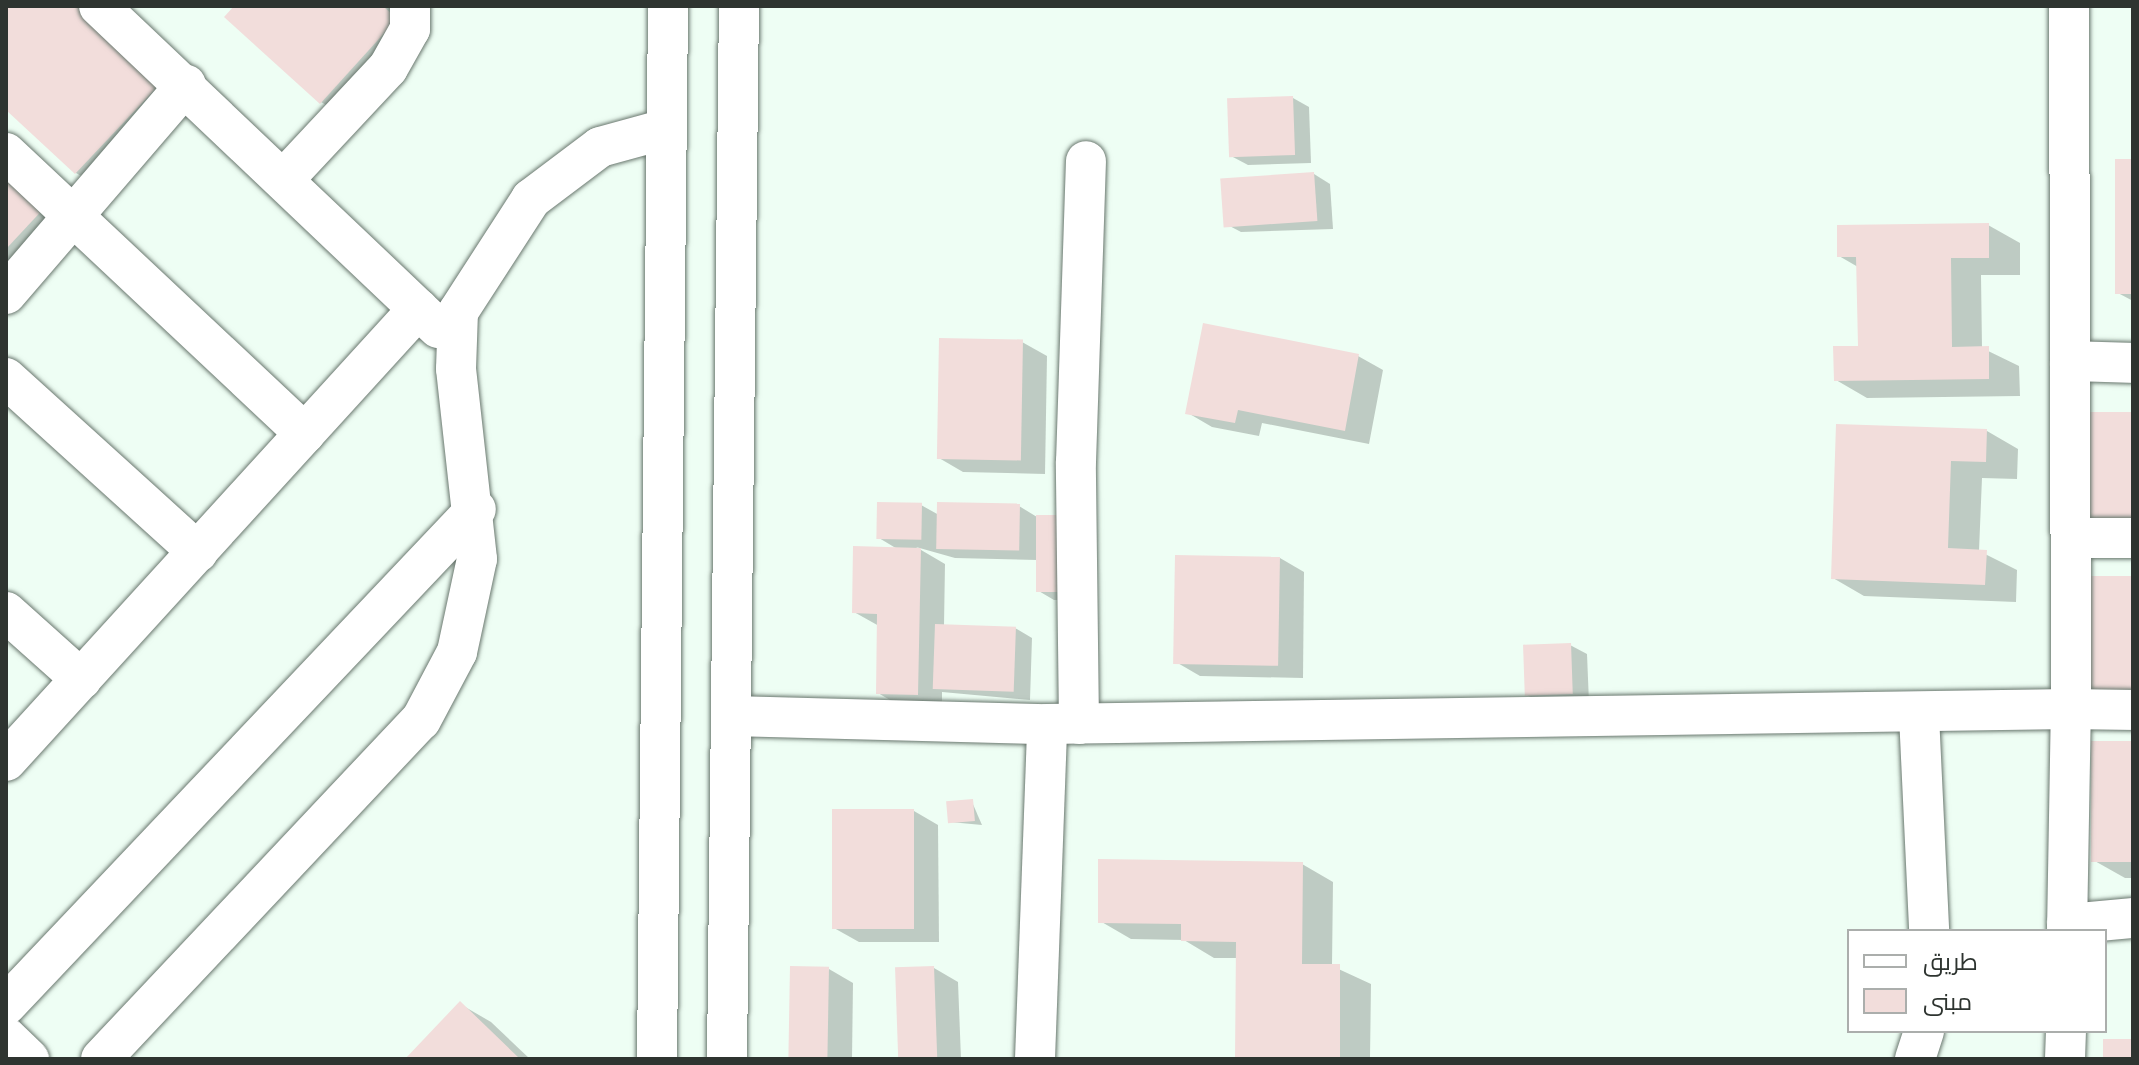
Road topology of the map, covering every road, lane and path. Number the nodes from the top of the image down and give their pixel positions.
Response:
1 (99, 6) edge
2 (410, 6) edge
3 (668, 6) edge
4 (739, 6) edge
5 (2069, 6) edge
6 (186, 85) junction
7 (666, 129) junction
8 (6, 153) edge
9 (1086, 161) dead end
10 (284, 179) junction
11 (75, 214) junction
12 (6, 294) edge
13 (418, 309) junction
14 (455, 345) junction
15 (2070, 361) junction
16 (2133, 363) edge
17 (6, 378) edge
18 (305, 434) junction
19 (476, 509) junction
20 (2071, 538) junction
21 (2133, 538) edge
22 (198, 552) junction
23 (6, 612) edge
24 (81, 679) junction
25 (2071, 709) junction
26 (2133, 710) edge
27 (1919, 715) junction
28 (731, 716) junction
29 (1063, 724) junction
30 (6, 761) edge
31 (2133, 918) edge
32 (2067, 928) edge
33 (1929, 929) edge
34 (6, 1005) edge
35 (1923, 1033) edge
36 (2066, 1033) edge
37 (6, 1037) edge
38 (29, 1059) edge
39 (101, 1059) edge
40 (657, 1059) edge
41 (727, 1059) edge
42 (1035, 1059) edge
43 (1915, 1059) edge
44 (2065, 1059) edge

1 - 6 street
2 - 10 street
3 - 7 street
4 - 28 street
5 - 15 street
6 - 10 street
6 - 11 street
7 - 14 street
7 - 40 street
8 - 11 street
9 - 29 street
10 - 13 street
11 - 12 street
11 - 18 street
13 - 14 street
13 - 18 street
14 - 19 street
15 - 16 street
15 - 20 street
17 - 22 street
18 - 22 street
19 - 34 street
19 - 39 street
20 - 21 street
20 - 25 street
22 - 24 street
23 - 24 street
24 - 30 street
25 - 26 street
25 - 27 street
25 - 32 street
27 - 29 street
27 - 33 street
28 - 29 street
28 - 41 street
29 - 42 street
31 - 32 street
35 - 43 street
36 - 44 street
37 - 38 street

